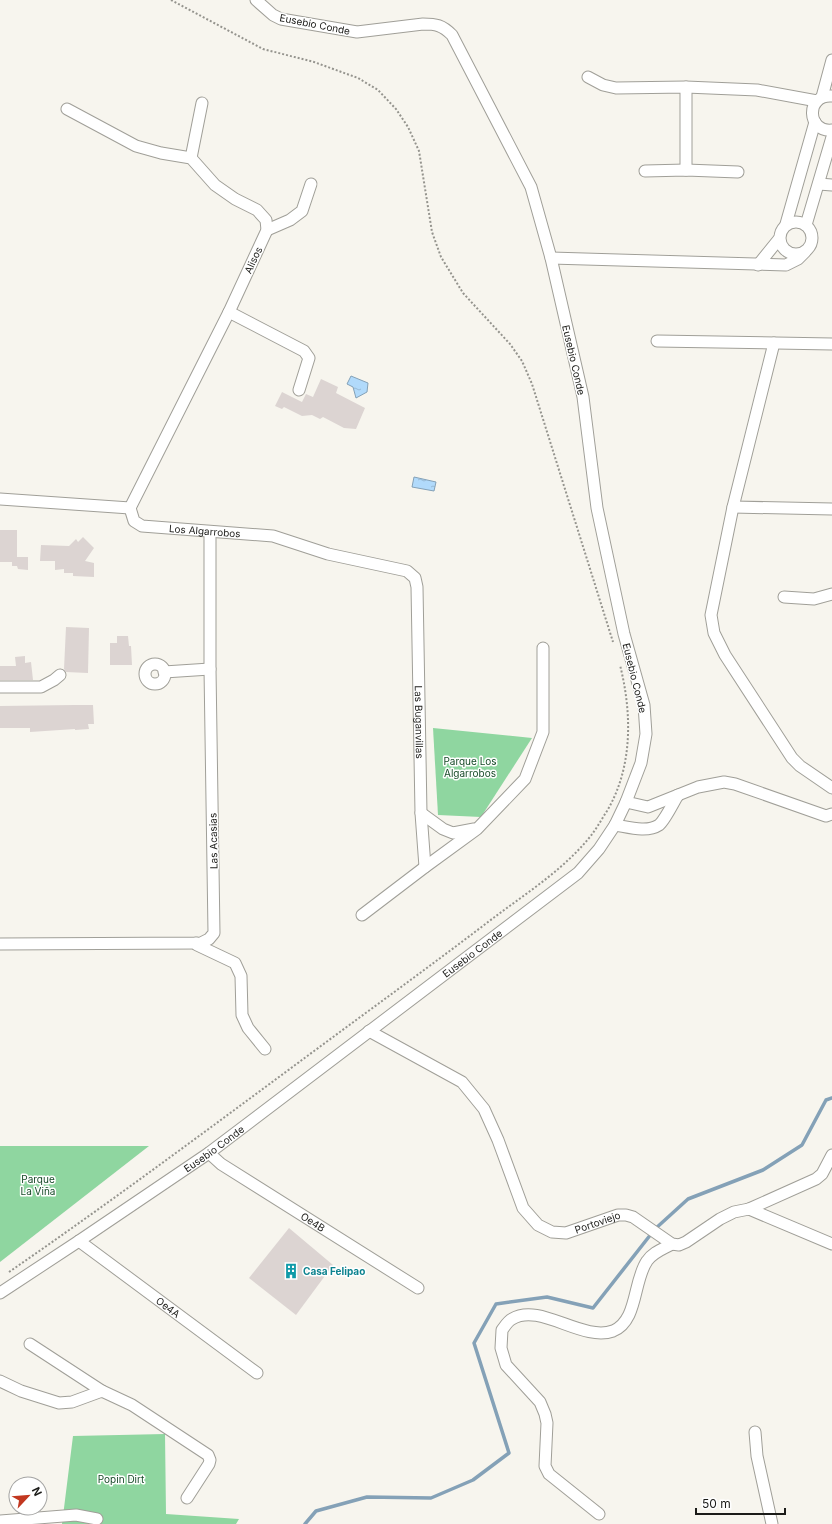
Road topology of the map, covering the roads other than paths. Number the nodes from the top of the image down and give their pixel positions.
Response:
1 (256, 0) edge
2 (832, 60) edge
3 (588, 77) dead end
4 (686, 87) junction
5 (824, 98) edge
6 (202, 103) dead end
7 (67, 109) dead end
8 (815, 122) junction
9 (832, 130) edge
10 (832, 137) edge
11 (192, 158) junction
12 (686, 170) junction
13 (645, 171) dead end
14 (738, 172) dead end
15 (311, 184) dead end
16 (819, 184) junction
17 (832, 184) edge
18 (786, 224) junction
19 (806, 225) junction
20 (267, 230) junction
21 (780, 239) junction
22 (805, 252) junction
23 (551, 258) junction
24 (758, 265) junction
25 (229, 312) junction
26 (658, 341) dead end
27 (774, 343) junction
28 (832, 344) edge
29 (299, 390) dead end
30 (0, 499) edge
31 (733, 506) junction
32 (130, 508) junction
33 (832, 509) edge
34 (210, 532) junction
35 (415, 578) joint
36 (832, 594) edge
37 (784, 597) dead end
38 (543, 648) dead end
39 (210, 669) junction
40 (164, 672) dead end
41 (60, 675) dead end
42 (0, 687) edge
43 (832, 788) edge
44 (678, 795) junction
45 (626, 802) junction
46 (421, 813) junction
47 (832, 814) edge
48 (615, 825) junction
49 (477, 829) junction
50 (425, 867) junction
51 (362, 916) dead end
52 (196, 943) junction
53 (0, 944) edge
54 (369, 1031) junction
55 (265, 1049) dead end
56 (209, 1153) junction
57 (832, 1155) edge
58 (749, 1209) junction
59 (79, 1242) junction
60 (672, 1244) junction
61 (832, 1244) edge
62 (418, 1288) dead end
63 (0, 1293) edge
64 (30, 1344) dead end
65 (257, 1373) dead end
66 (0, 1381) edge
67 (102, 1391) junction
68 (755, 1432) dead end
69 (187, 1498) dead end
70 (599, 1514) dead end
71 (97, 1519) dead end
72 (0, 1521) edge
73 (772, 1524) edge

1 - 23 street, Eusebio Conde
2 - 5 street
3 - 4 street
4 - 5 street
4 - 12 street
5 - 8 street
6 - 11 street
7 - 11 street
8 - 9 street
8 - 18 street
10 - 16 street
11 - 20 street
12 - 13 street
12 - 14 street
15 - 20 street
16 - 17 street
16 - 19 street
18 - 19 street
18 - 21 street
19 - 22 street
20 - 25 street, Alisos
21 - 22 street
21 - 24 street
22 - 24 street
23 - 24 street
23 - 45 street, Eusebio Conde
25 - 29 street
25 - 32 street, Alisos
26 - 27 street
27 - 28 street
27 - 31 street
30 - 32 street
31 - 33 street
31 - 43 street
32 - 34 street, Los Algarrobos
34 - 35 street, Los Algarrobos
34 - 39 street, Las Acasias
35 - 46 street, Las Buganvillas
36 - 37 street
38 - 49 street
39 - 40 street
39 - 52 street, Las Acasias
41 - 42 street
44 - 45 street
44 - 47 street
44 - 48 street
45 - 48 street, Eusebio Conde
46 - 49 street
46 - 50 street, Las Buganvillas
48 - 54 street, Eusebio Conde
49 - 50 street
50 - 51 street
52 - 53 street, Las Acasias
52 - 55 street
54 - 56 street, Eusebio Conde
54 - 60 street, Portoviejo
56 - 59 street, Eusebio Conde
56 - 62 street, Oe4B
57 - 58 street
58 - 60 street
58 - 61 street
59 - 63 street, Eusebio Conde
59 - 65 street, Oe4A
60 - 70 street
64 - 67 street
66 - 67 street
67 - 69 street
68 - 73 street
71 - 72 street

